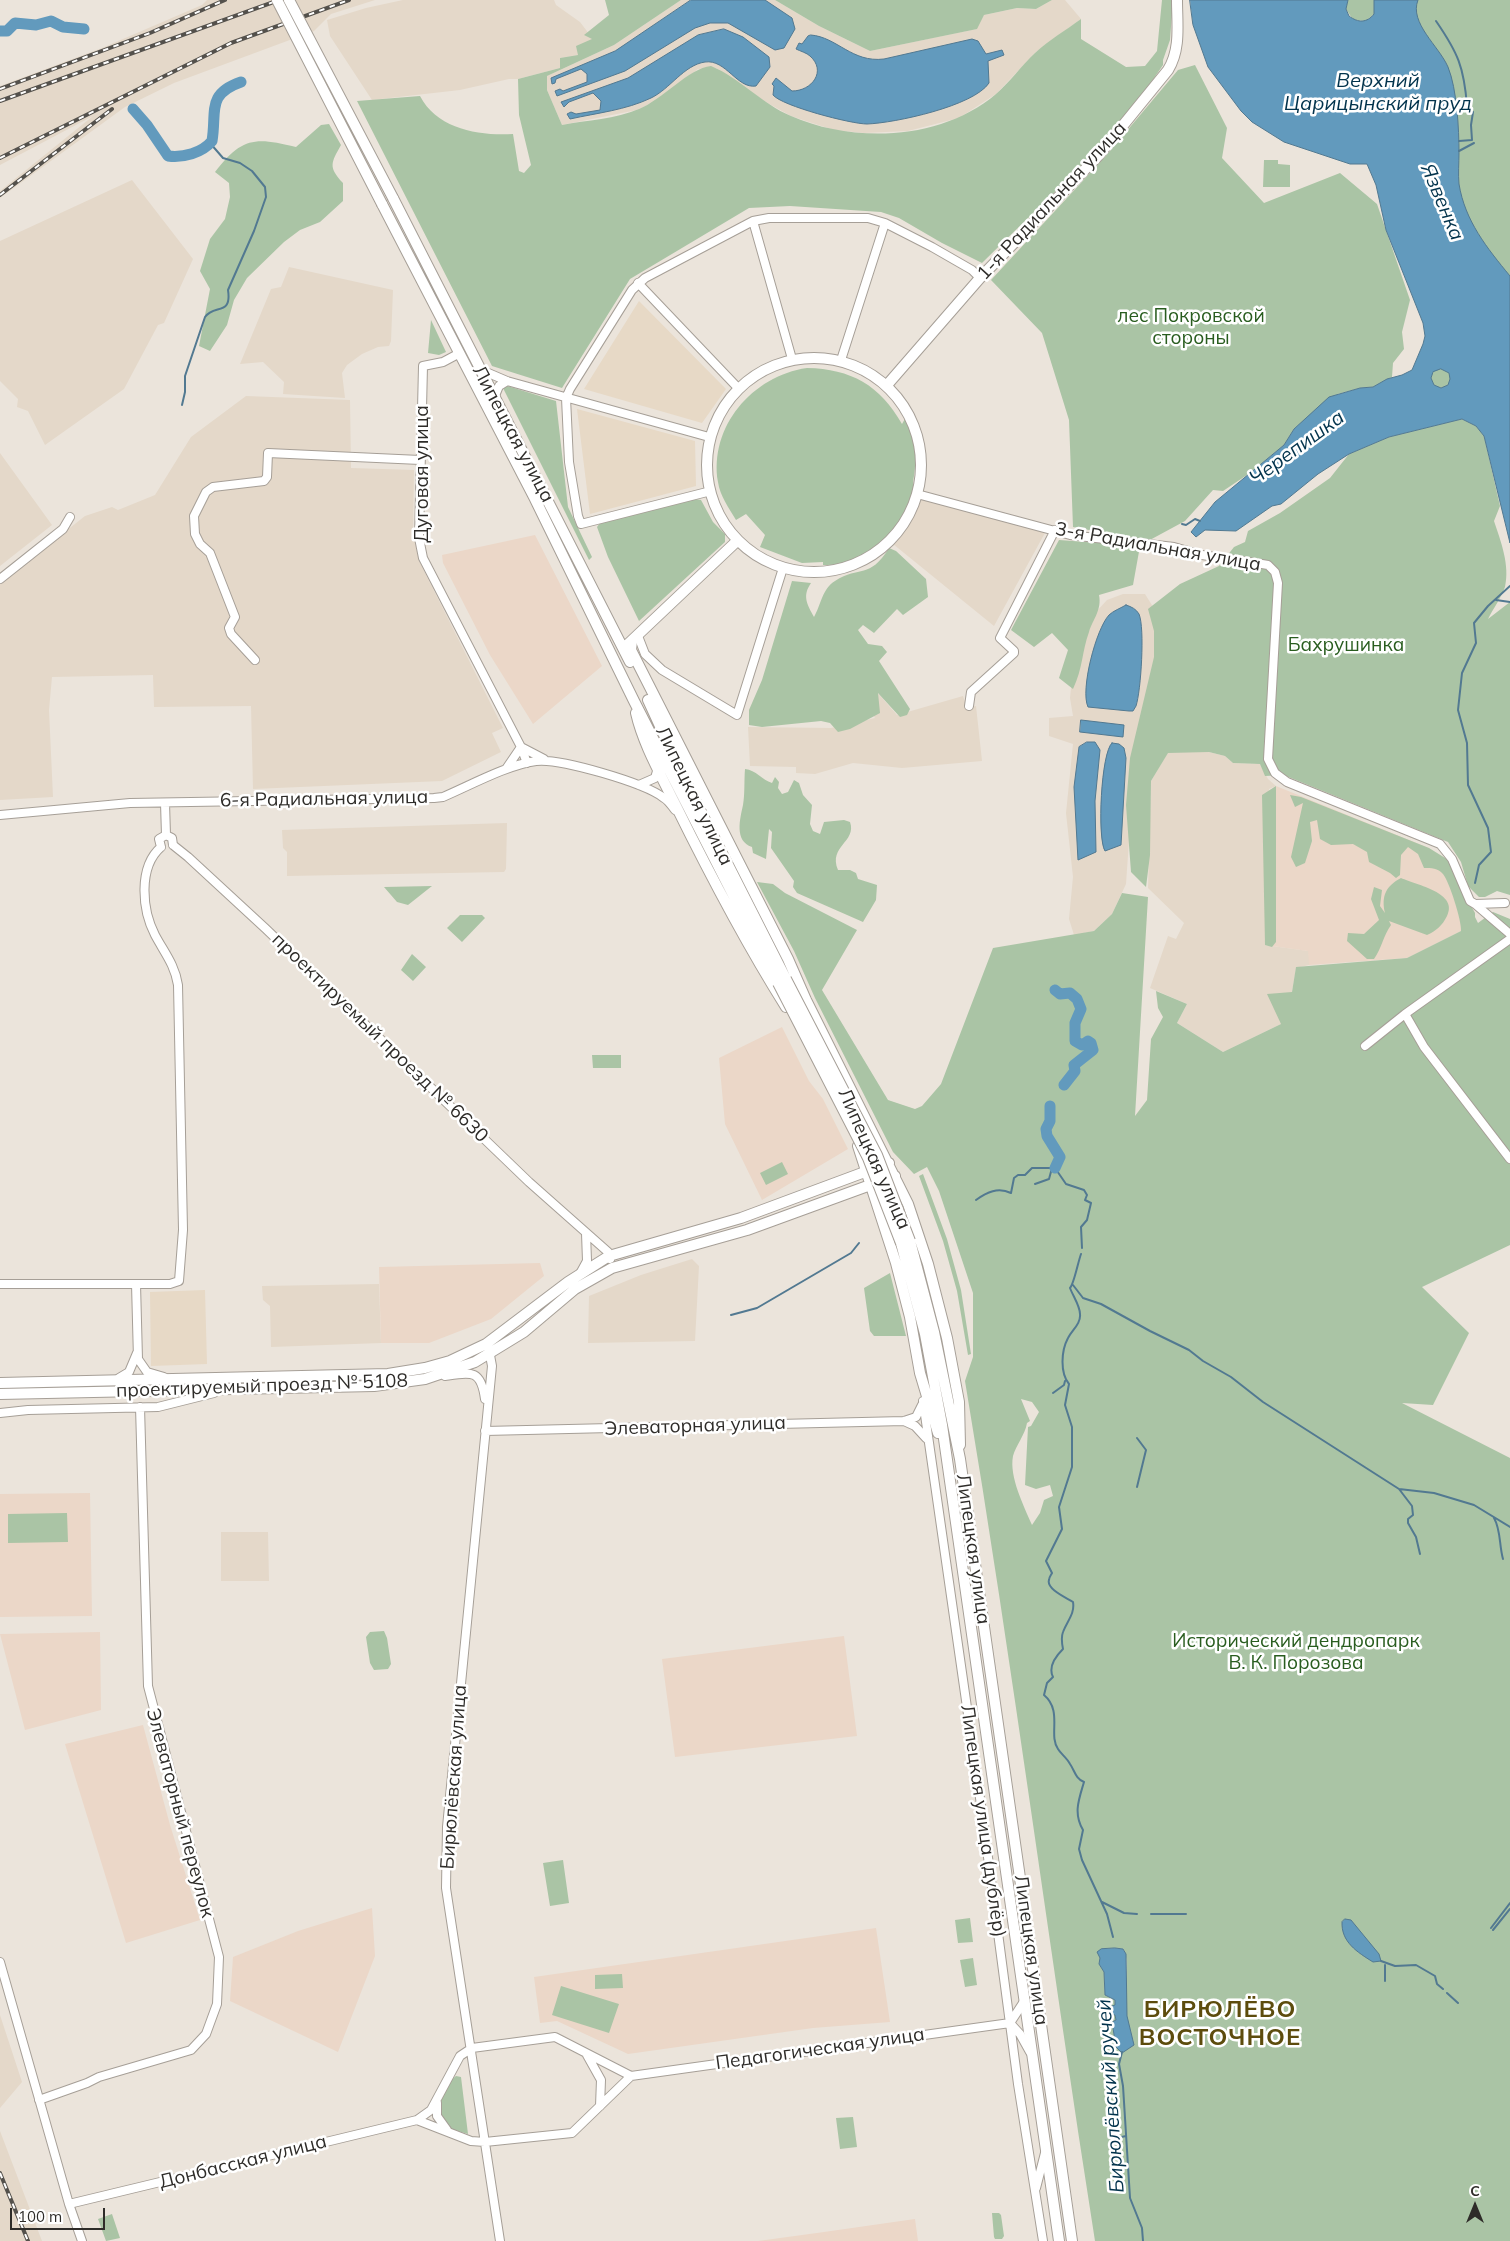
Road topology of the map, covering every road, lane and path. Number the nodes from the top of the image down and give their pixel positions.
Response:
1 (277, 0) edge
2 (289, 0) edge
3 (1177, 0) edge
4 (753, 221) junction
5 (885, 223) junction
6 (980, 278) junction
7 (638, 284) junction
8 (458, 354) junction
9 (792, 359) junction
10 (841, 360) junction
11 (479, 369) junction
12 (506, 381) junction
13 (887, 385) junction
14 (739, 389) junction
15 (494, 398) junction
16 (566, 398) junction
17 (709, 437) junction
18 (420, 460) junction
19 (707, 492) junction
20 (917, 494) junction
21 (70, 517) dead end
22 (1056, 530) junction
23 (737, 541) junction
24 (783, 568) junction
25 (0, 578) edge
26 (635, 638) junction
27 (623, 649) junction
28 (614, 658) junction
29 (256, 660) dead end
30 (645, 693) junction
31 (634, 700) junction
32 (969, 706) dead end
33 (668, 727) junction
34 (521, 747) junction
35 (548, 761) junction
36 (527, 763) junction
37 (658, 768) junction
38 (505, 771) junction
39 (639, 785) junction
40 (165, 803) junction
41 (0, 815) edge
42 (685, 823) junction
43 (166, 835) junction
44 (172, 846) junction
45 (161, 847) junction
46 (1505, 903) dead end
47 (1475, 904) junction
48 (1510, 934) edge
49 (1510, 939) edge
50 (784, 983) junction
51 (1405, 1014) junction
52 (1365, 1046) dead end
53 (1510, 1159) edge
54 (889, 1163) junction
55 (867, 1171) junction
56 (896, 1176) junction
57 (871, 1185) junction
58 (914, 1220) junction
59 (884, 1227) junction
60 (586, 1233) junction
61 (906, 1242) junction
62 (609, 1256) junction
63 (612, 1268) junction
64 (578, 1275) junction
65 (0, 1284) edge
66 (136, 1284) junction
67 (489, 1349) junction
68 (137, 1353) junction
69 (920, 1373) junction
70 (431, 1378) junction
71 (173, 1379) junction
72 (104, 1380) junction
73 (0, 1383) edge
74 (235, 1389) junction
75 (0, 1394) edge
76 (923, 1401) junction
77 (140, 1407) junction
78 (487, 1411) junction
79 (0, 1413) edge
80 (904, 1421) junction
81 (485, 1431) junction
82 (927, 1441) junction
83 (945, 1456) junction
84 (959, 1457) junction
85 (0, 1962) edge
86 (1025, 1999) junction
87 (1010, 2023) junction
88 (472, 2048) junction
89 (585, 2052) junction
90 (1035, 2063) junction
91 (631, 2076) junction
92 (438, 2096) junction
93 (39, 2100) junction
94 (600, 2106) junction
95 (417, 2120) junction
96 (450, 2133) junction
97 (485, 2142) junction
98 (1046, 2152) junction
99 (1035, 2192) junction
100 (69, 2204) junction
101 (82, 2241) edge
102 (500, 2241) edge
103 (1043, 2241) edge
104 (1059, 2241) edge
105 (1072, 2241) edge

1 - 8 main road, Липецкая улица, bridge
2 - 11 main road, Липецкая улица, bridge
3 - 6 main road, 1-я Радиальная улица
4 - 5 street
4 - 7 street
4 - 9 street
5 - 6 street
5 - 10 street
6 - 13 main road, 1-я Радиальная улица
7 - 14 street
7 - 16 street
8 - 18 street, Дуговая улица
8 - 28 main road, Липецкая улица
9 - 10 main road
9 - 14 main road
10 - 13 main road
11 - 12 street
11 - 15 main road, Липецкая улица
12 - 15 street
12 - 16 street
13 - 20 main road
14 - 17 main road
15 - 27 main road, Липецкая улица
16 - 17 street
16 - 19 street
17 - 19 main road
18 - 29 street
18 - 34 street, Дуговая улица
19 - 23 main road
20 - 22 street, 3-я Радиальная улица
20 - 24 main road
21 - 25 street
22 - 32 street
22 - 47 street, 3-я Радиальная улица
23 - 24 main road
23 - 26 main road
24 - 26 street
26 - 27 main road
26 - 33 main road
27 - 28 main road
27 - 30 main road, Липецкая улица
28 - 31 main road, Липецкая улица
30 - 33 main road
30 - 50 main road, Липецкая улица
31 - 37 main road
31 - 50 main road, Липецкая улица
33 - 50 main road
34 - 35 street
34 - 36 street, Дуговая улица
34 - 38 street
35 - 36 street, 6-я Радиальная улица
35 - 39 street, 6-я Радиальная улица
36 - 38 street, 6-я Радиальная улица
37 - 39 street
37 - 42 main road
38 - 40 street, 6-я Радиальная улица
39 - 42 street, 6-я Радиальная улица
40 - 41 street, 6-я Радиальная улица
40 - 43 street
42 - 50 main road
43 - 44 street
43 - 45 street
44 - 45 street
44 - 60 street, проектируемый проезд № 6630
45 - 66 street
46 - 47 street
47 - 48 street, 3-я Радиальная улица
49 - 51 street
50 - 54 main road
50 - 55 main road
50 - 61 main road, Липецкая улица, bridge
51 - 52 street
51 - 53 street
54 - 55 main road, проектируемый проезд № 5108
54 - 56 main road
55 - 57 main road
55 - 62 main road, проектируемый проезд № 5108
56 - 57 main road, проектируемый проезд № 5108
56 - 58 main road
57 - 59 main road
57 - 63 main road, проектируемый проезд № 5108
58 - 59 street
58 - 84 main road
59 - 69 main road
60 - 62 street, проектируемый проезд № 6630
60 - 64 street
61 - 83 main road, Липецкая улица
61 - 84 main road, Липецкая улица
62 - 63 street
62 - 64 main road, проектируемый проезд № 5108
63 - 67 main road, проектируемый проезд № 5108
64 - 67 main road, проектируемый проезд № 5108
65 - 66 street
66 - 68 street
67 - 70 main road, проектируемый проезд № 5108
67 - 71 main road, проектируемый проезд № 5108
67 - 78 street
68 - 71 street
68 - 72 street
69 - 76 street, Липецкая улица (дублёр)
69 - 83 main road
70 - 74 main road, проектируемый проезд № 5108
70 - 78 street
71 - 72 main road, проектируемый проезд № 5108
72 - 73 main road, проектируемый проезд № 5108
74 - 75 main road, проектируемый проезд № 5108
74 - 77 street
76 - 80 street
76 - 82 street, Липецкая улица (дублёр)
77 - 79 street
77 - 93 street, Элеваторный переулок
78 - 81 street, Бирюлёвская улица
80 - 81 street, Элеваторная улица
80 - 82 street
81 - 88 street, Бирюлёвская улица
82 - 87 street, Липецкая улица (дублёр)
83 - 86 main road, Липецкая улица
84 - 105 main road, Липецкая улица
85 - 93 street
86 - 87 street
86 - 90 main road, Липецкая улица
87 - 90 street
87 - 91 street, Педагогическая улица
87 - 99 street, Липецкая улица (дублёр)
88 - 89 street
88 - 92 street
88 - 97 street, Бирюлёвская улица
89 - 91 street
89 - 94 street
90 - 98 main road, Липецкая улица
91 - 94 street
92 - 95 street
92 - 96 street
93 - 100 street
94 - 97 street
95 - 96 street
95 - 100 street, Донбасская улица
96 - 97 street
97 - 102 street, Бирюлёвская улица
98 - 99 street
98 - 104 main road, Липецкая улица
99 - 103 street, Липецкая улица (дублёр)
100 - 101 street

